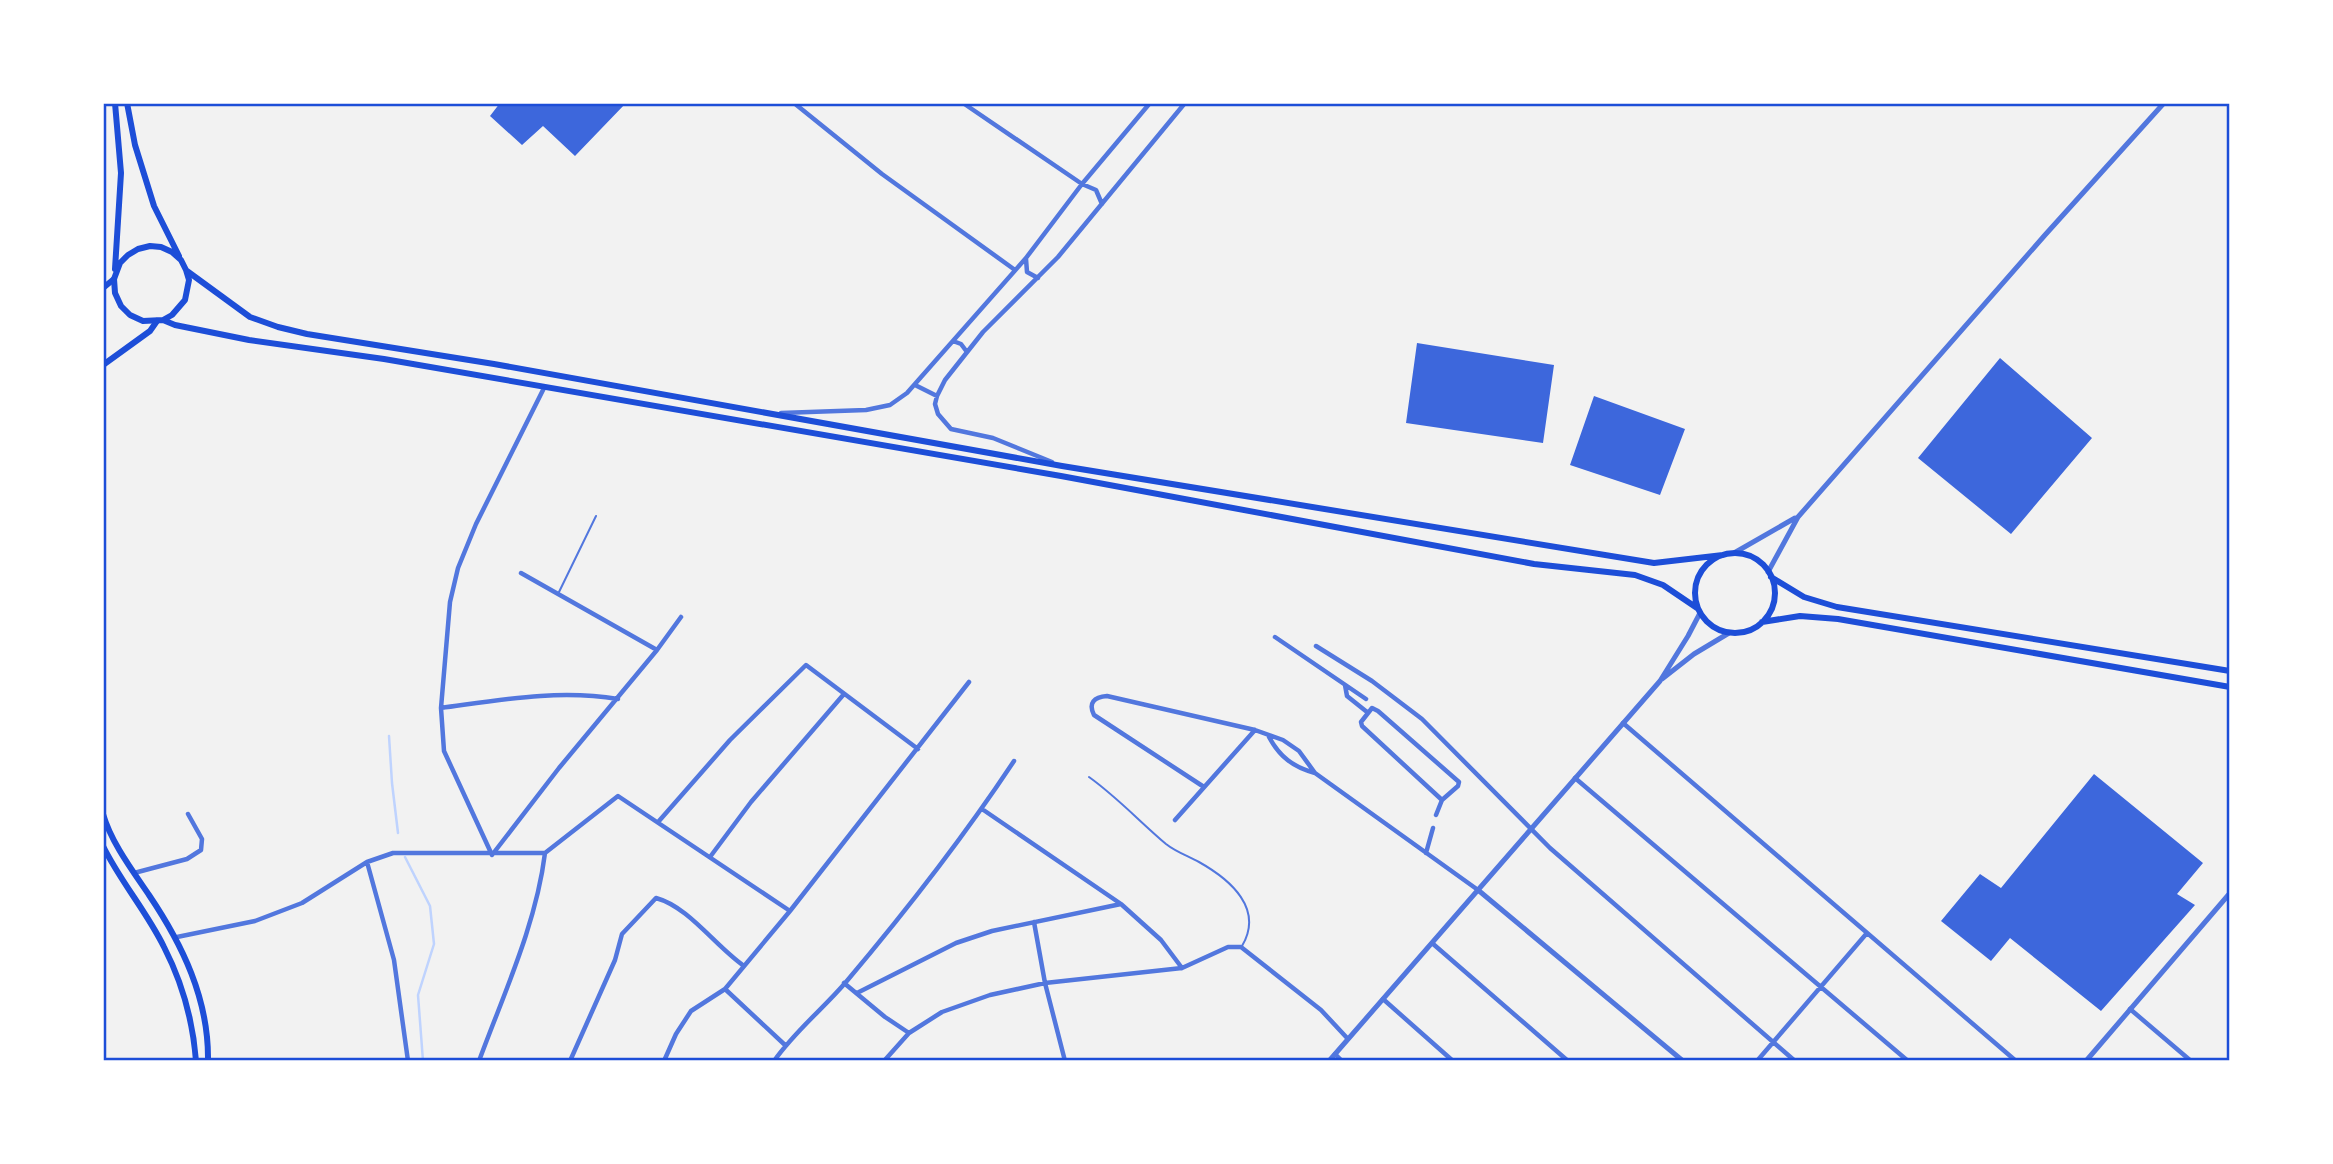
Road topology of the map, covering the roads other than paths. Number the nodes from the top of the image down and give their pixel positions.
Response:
1 (115, 103) edge
2 (127, 103) edge
3 (794, 103) edge
4 (963, 103) edge
5 (1150, 103) edge
6 (1185, 103) edge
7 (2164, 103) edge
8 (1082, 184) junction
9 (1102, 204) junction
10 (1026, 258) junction
11 (181, 260) junction
12 (186, 270) junction
13 (1015, 270) junction
14 (115, 277) junction
15 (1038, 278) junction
16 (103, 288) edge
17 (160, 320) junction
18 (952, 341) junction
19 (967, 353) junction
20 (103, 365) edge
21 (915, 385) junction
22 (544, 388) junction
23 (937, 396) junction
24 (773, 414) junction
25 (1062, 466) junction
26 (596, 516) dead end
27 (1798, 517) junction
28 (1734, 553) junction
29 (1723, 555) junction
30 (521, 573) dead end
31 (1770, 574) junction
32 (559, 593) junction
33 (1698, 610) junction
34 (681, 617) dead end
35 (1762, 622) junction
36 (1729, 633) junction
37 (1275, 637) dead end
38 (1316, 646) dead end
39 (657, 650) junction
40 (2230, 671) edge
41 (1660, 681) junction
42 (969, 682) dead end
43 (1345, 685) junction
44 (2230, 687) edge
45 (844, 694) junction
46 (618, 699) junction
47 (1366, 699) dead end
48 (441, 708) junction
49 (1367, 712) junction
50 (1623, 723) junction
51 (1255, 730) junction
52 (1268, 736) junction
53 (918, 749) junction
54 (1014, 761) dead end
55 (1314, 773) junction
56 (1089, 777) dead end
57 (1575, 778) junction
58 (1204, 788) junction
59 (1442, 800) junction
60 (982, 809) junction
61 (103, 814) edge
62 (188, 814) dead end
63 (1436, 815) dead end
64 (1175, 820) dead end
65 (659, 821) junction
66 (1433, 828) dead end
67 (1531, 828) junction
68 (103, 846) edge
69 (545, 853) junction
70 (1426, 853) junction
71 (492, 855) junction
72 (710, 857) junction
73 (367, 862) junction
74 (134, 873) junction
75 (1478, 890) junction
76 (2230, 893) edge
77 (1121, 904) junction
78 (790, 911) junction
79 (1034, 922) junction
80 (1867, 933) junction
81 (177, 937) junction
82 (1432, 943) junction
83 (1241, 947) junction
84 (744, 966) junction
85 (1182, 968) junction
86 (844, 983) junction
87 (1045, 983) junction
88 (1821, 987) junction
89 (725, 989) junction
90 (857, 993) junction
91 (1383, 999) junction
92 (2129, 1008) junction
93 (909, 1032) junction
94 (1348, 1039) junction
95 (1773, 1042) junction
96 (785, 1045) junction
97 (1335, 1054) junction
98 (196, 1061) edge
99 (208, 1061) edge
100 (408, 1061) edge
101 (479, 1061) edge
102 (570, 1061) edge
103 (664, 1061) edge
104 (774, 1061) edge
105 (884, 1061) edge
106 (1065, 1061) edge
107 (1329, 1061) edge
108 (1342, 1061) edge
109 (1453, 1061) edge
110 (1568, 1061) edge
111 (1683, 1061) edge
112 (1757, 1061) edge
113 (1796, 1061) edge
114 (1908, 1061) edge
115 (2016, 1061) edge
116 (2086, 1061) edge
117 (2191, 1061) edge

1 - 14 main road
2 - 11 main road
3 - 13 street
4 - 8 street
5 - 8 street
6 - 9 street
7 - 27 street
8 - 9 street
8 - 10 street
9 - 15 street
10 - 13 street
10 - 15 street
11 - 12 main road
11 - 14 main road
12 - 17 main road
12 - 24 main road
13 - 18 street
14 - 16 main road
14 - 17 main road
15 - 19 street
17 - 20 main road
17 - 22 main road
18 - 19 street
18 - 21 street
19 - 23 street
21 - 23 street
21 - 24 street
22 - 33 main road
22 - 48 street
23 - 25 street
24 - 25 main road
25 - 29 main road
26 - 32 lane
27 - 28 street
27 - 31 street
28 - 29 main road
28 - 31 main road
29 - 33 main road
30 - 32 street
31 - 35 main road
31 - 40 main road
32 - 39 street
33 - 36 main road
33 - 41 street
34 - 39 street
35 - 36 main road
35 - 44 main road
36 - 41 street
37 - 43 street
38 - 67 street
39 - 46 street
41 - 50 street
42 - 53 street
43 - 47 street
43 - 49 street
45 - 53 street
45 - 65 street
45 - 72 street
46 - 48 street
46 - 71 street
48 - 71 street
49 - 59 street
49 - 59 street
50 - 57 street
50 - 80 street
51 - 52 street
51 - 58 street
51 - 58 street
52 - 55 street
52 - 55 street
53 - 78 street
54 - 60 street
55 - 70 street
56 - 83 lane
57 - 67 street
57 - 88 street
58 - 64 street
59 - 63 street
60 - 77 street
60 - 86 street
61 - 74 main road
62 - 74 street
65 - 69 street
65 - 72 street
66 - 70 street
67 - 75 street
67 - 95 street
68 - 98 main road
69 - 71 street
69 - 101 street
70 - 75 street
71 - 73 street
72 - 78 street
73 - 81 street
73 - 100 street
74 - 81 main road
75 - 82 street
75 - 111 street
76 - 92 street
77 - 79 street
77 - 85 street
78 - 84 street
79 - 87 street
79 - 90 street
80 - 88 street
80 - 115 street
81 - 99 main road
82 - 91 street
82 - 110 street
83 - 85 street
83 - 94 street
84 - 89 street
84 - 102 street
85 - 87 street
86 - 90 street
86 - 96 street
87 - 93 street
87 - 106 street
88 - 95 street
88 - 114 street
89 - 96 street
89 - 103 street
90 - 93 street
91 - 94 street
91 - 109 street
92 - 116 street
92 - 117 street
93 - 105 street
94 - 97 street
95 - 112 street
95 - 113 street
96 - 104 street
97 - 107 street
97 - 108 street

